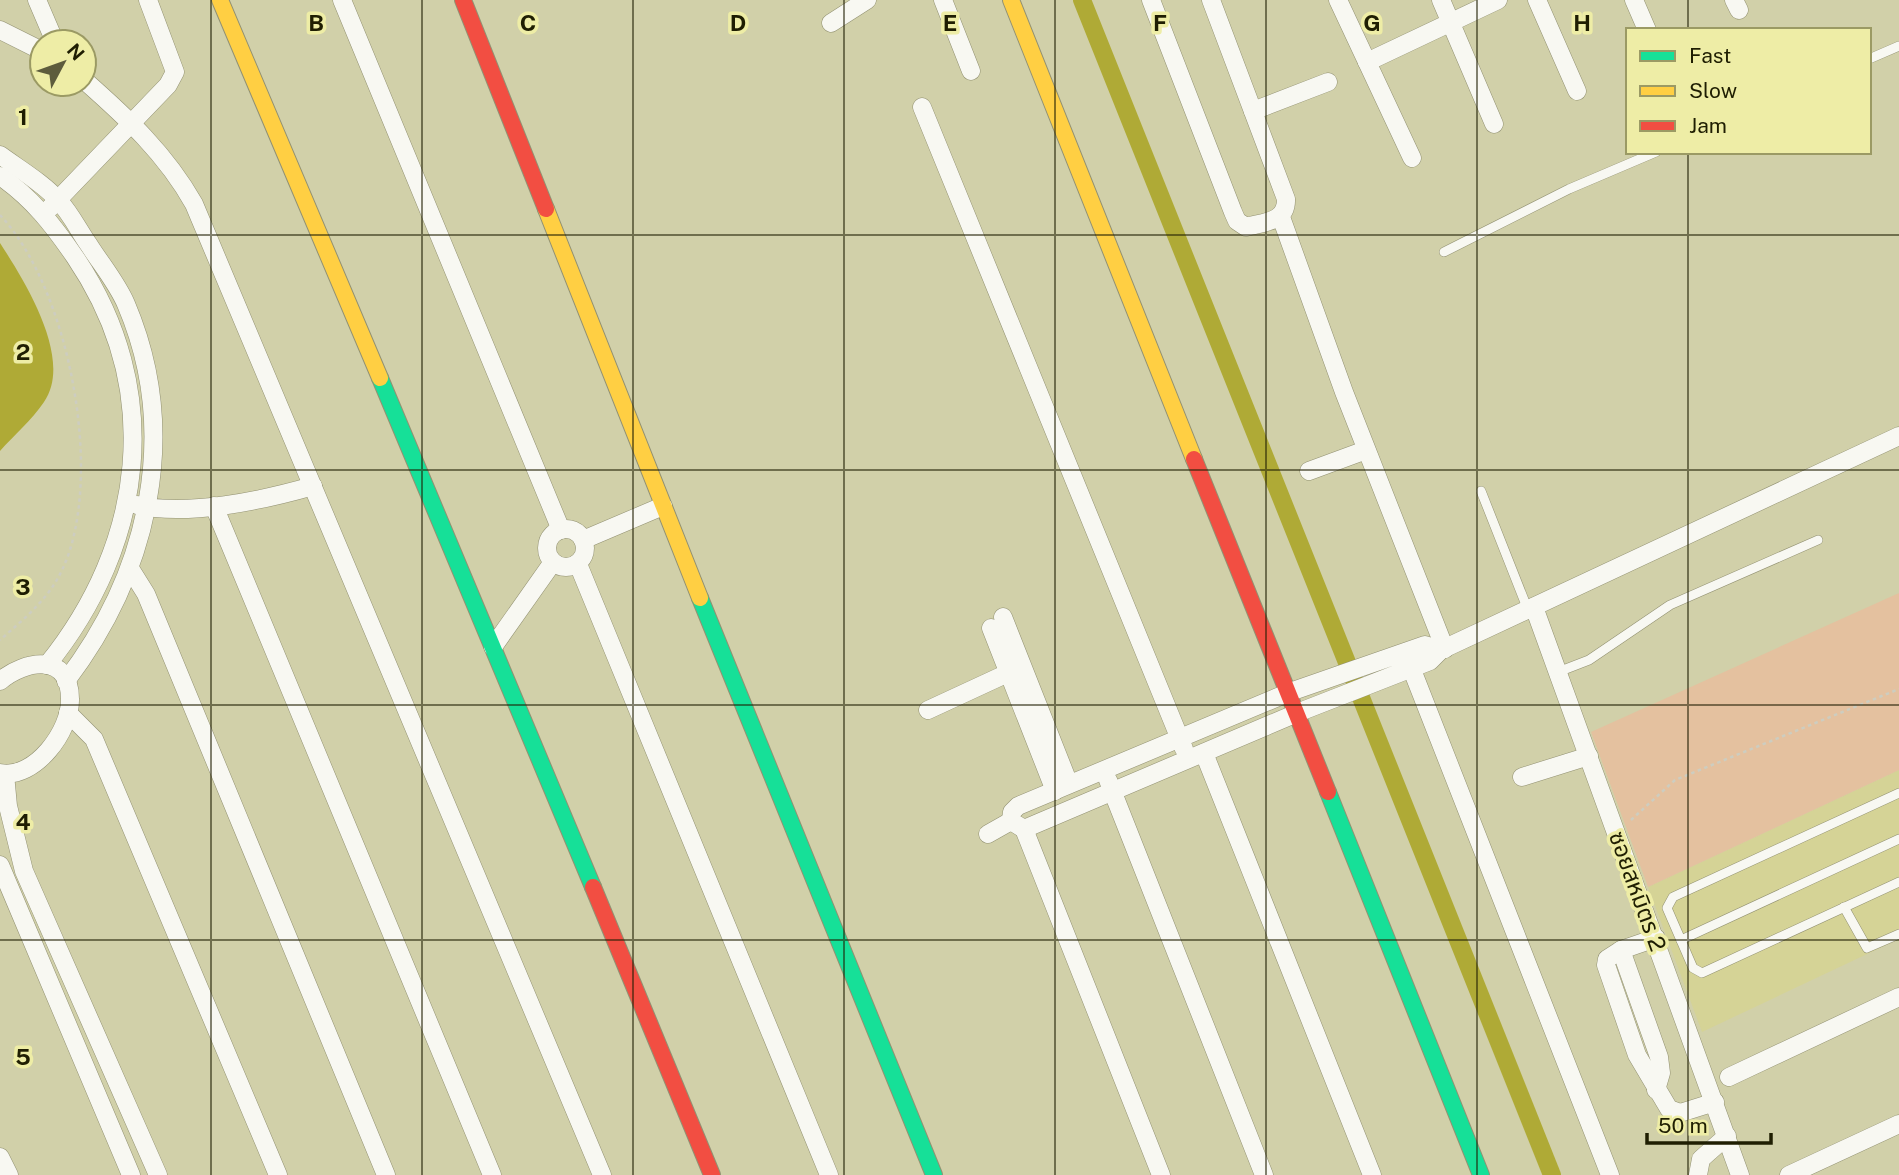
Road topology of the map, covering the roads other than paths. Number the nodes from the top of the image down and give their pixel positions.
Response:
1 (37, 0) edge
2 (148, 0) edge
3 (220, 0) edge
4 (342, 0) edge
5 (463, 0) edge
6 (867, 0) edge
7 (943, 0) edge
8 (1011, 0) edge
9 (1151, 0) edge
10 (1211, 0) edge
11 (1338, 0) edge
12 (1441, 0) edge
13 (1498, 0) edge
14 (1537, 0) edge
15 (1634, 0) edge
16 (831, 23) dead end
17 (1450, 23) junction
18 (49, 28) edge
19 (1646, 28) edge
20 (0, 30) edge
21 (28, 44) edge
22 (1899, 46) edge
23 (1871, 58) edge
24 (1367, 62) junction
25 (971, 71) dead end
26 (1328, 82) dead end
27 (1577, 91) dead end
28 (98, 92) edge
29 (922, 107) dead end
30 (1253, 111) junction
31 (132, 122) junction
32 (1494, 124) dead end
33 (1651, 154) edge
34 (0, 155) edge
35 (1412, 158) dead end
36 (0, 176) edge
37 (59, 200) junction
38 (43, 214) junction
39 (1281, 217) junction
40 (1444, 252) dead end
41 (1899, 436) edge
42 (1366, 450) junction
43 (1310, 471) dead end
44 (313, 486) junction
45 (1481, 491) dead end
46 (126, 502) junction
47 (214, 506) junction
48 (663, 506) junction
49 (148, 508) junction
50 (561, 530) junction
51 (583, 540) junction
52 (1818, 540) dead end
53 (553, 562) junction
54 (578, 564) junction
55 (131, 570) junction
56 (1531, 608) junction
57 (493, 647) junction
58 (1443, 649) junction
59 (1408, 660) junction
60 (47, 665) junction
61 (1388, 668) junction
62 (1008, 673) junction
63 (1558, 673) junction
64 (0, 681) edge
65 (66, 681) junction
66 (1290, 692) junction
67 (928, 710) dead end
68 (68, 713) junction
69 (1297, 713) junction
70 (1180, 739) junction
71 (1196, 756) junction
72 (1589, 756) junction
73 (1104, 771) junction
74 (3, 773) edge
75 (1522, 777) dead end
76 (1062, 788) junction
77 (1112, 792) junction
78 (1899, 793) edge
79 (1018, 825) junction
80 (988, 834) dead end
81 (1899, 838) edge
82 (0, 865) edge
83 (1899, 882) edge
84 (1844, 908) junction
85 (1899, 934) edge
86 (1656, 938) junction
87 (1681, 940) junction
88 (1899, 997) edge
89 (1730, 1077) dead end
90 (1715, 1102) junction
91 (131, 1113) junction
92 (110, 1122) junction
93 (1899, 1124) edge
94 (1727, 1136) junction
95 (0, 1157) edge
96 (9, 1175) edge
97 (131, 1175) edge
98 (158, 1175) edge
99 (278, 1175) edge
100 (386, 1175) edge
101 (492, 1175) edge
102 (602, 1175) edge
103 (712, 1175) edge
104 (829, 1175) edge
105 (934, 1175) edge
106 (1161, 1175) edge
107 (1264, 1175) edge
108 (1371, 1175) edge
109 (1481, 1175) edge
110 (1610, 1175) edge
111 (1698, 1175) edge
112 (1740, 1175) edge
113 (1789, 1175) edge

1 - 18 street
2 - 31 street
3 - 57 street
4 - 50 street
5 - 48 street
6 - 16 street
7 - 25 street
8 - 66 street
9 - 39 street
10 - 30 street
11 - 24 street
12 - 17 street
13 - 17 street
14 - 27 street
15 - 19 street
17 - 24 street
17 - 32 street
20 - 21 street
22 - 23 lane
24 - 35 street
26 - 30 street
28 - 31 street
29 - 70 street
30 - 39 street
31 - 37 street
31 - 44 street
33 - 40 lane
34 - 37 street
36 - 38 street
37 - 38 street
37 - 49 street
38 - 46 street
39 - 42 street
41 - 56 street
42 - 43 street
42 - 58 street
44 - 47 street
44 - 102 street
45 - 56 lane
46 - 49 street
46 - 60 street
47 - 49 street
47 - 101 street
48 - 51 street
48 - 105 street
49 - 55 street
50 - 51 street
50 - 53 street
51 - 54 street
52 - 63 lane
53 - 54 street
53 - 57 street
54 - 104 street
55 - 65 street
55 - 100 street
56 - 58 street
56 - 63 street, ซอยสหมิตร 2
57 - 103 street
58 - 59 street
59 - 61 street
59 - 110 street
60 - 64 street
60 - 65 street
61 - 66 street
61 - 69 street
62 - 67 street
62 - 76 street
62 - 76 street
63 - 72 street, ซอยสหมิตร 2
65 - 68 street
66 - 69 street
66 - 70 street
68 - 74 street
68 - 99 street
69 - 71 street
69 - 109 street
70 - 71 street
70 - 73 street
71 - 77 street
71 - 108 street
72 - 75 street
72 - 86 street, ซอยสหมิตร 2
73 - 76 street
73 - 77 street
74 - 91 street
76 - 79 street
77 - 79 street
77 - 107 street
78 - 87 lane
79 - 80 street
79 - 106 street
81 - 87 lane
82 - 92 street
83 - 84 lane
84 - 85 lane
84 - 87 lane
86 - 90 street, ซอยสหมิตร 2
86 - 90 street
88 - 89 street
90 - 94 street, ซอยสหมิตร 2
91 - 92 street
91 - 98 street
92 - 97 street
93 - 113 street
94 - 111 street
94 - 112 street, ซอยสหมิตร 2
95 - 96 street

